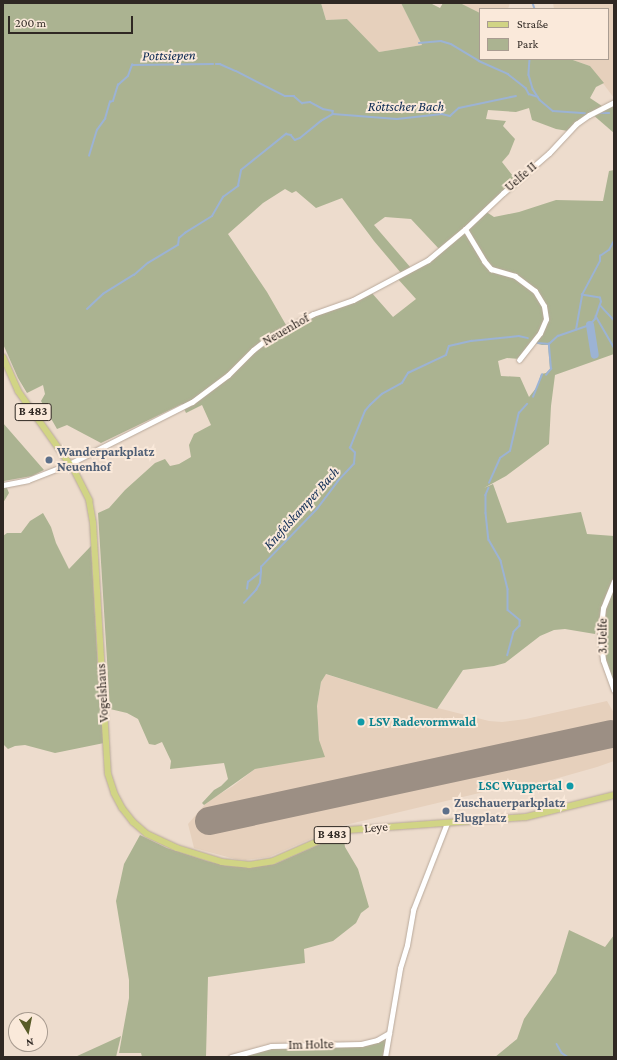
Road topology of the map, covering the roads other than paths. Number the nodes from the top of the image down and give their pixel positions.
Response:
1 (614, 102) edge
2 (466, 229) junction
3 (3, 357) edge
4 (519, 360) dead end
5 (69, 464) junction
6 (3, 485) edge
7 (614, 581) edge
8 (614, 690) edge
9 (614, 795) edge
10 (448, 823) junction
11 (222, 862) joint
12 (389, 1033) junction
13 (232, 1057) edge
14 (385, 1057) edge

1 - 2 street, Uelfe II
2 - 4 street
2 - 5 street, Neuenhof
3 - 5 main road, B 483
5 - 6 street, Neuenhof
5 - 11 main road, Vogelshaus / B 483
7 - 8 street, 3.Uelfe
9 - 10 main road, Leye / B 483
10 - 11 main road, Leye / B 483
10 - 12 street
12 - 13 street, Im Holte
12 - 14 street

